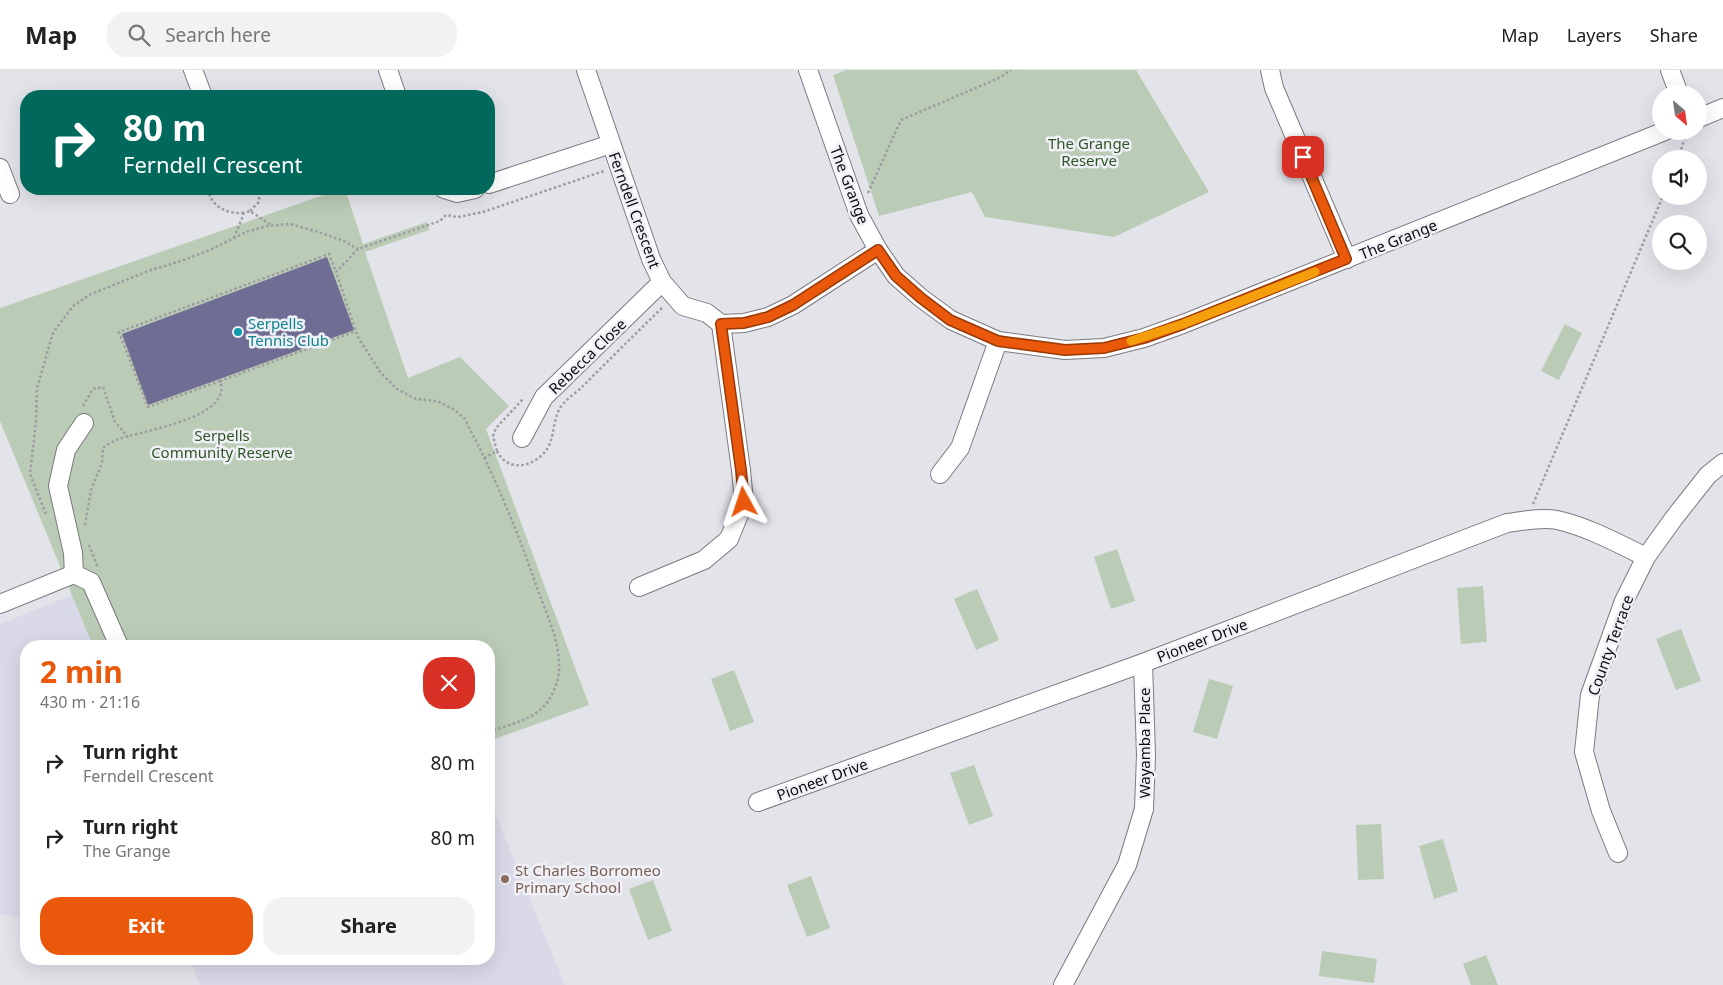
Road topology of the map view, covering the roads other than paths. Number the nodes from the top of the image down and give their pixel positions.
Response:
1 (193, 70) edge
2 (388, 70) edge
3 (586, 70) edge
4 (808, 70) edge
5 (1270, 70) edge
6 (1670, 70) edge
7 (1676, 85) edge
8 (200, 90) edge
9 (395, 90) edge
10 (1723, 108) edge
11 (1708, 114) edge
12 (1652, 136) edge
13 (611, 144) junction
14 (0, 168) edge
15 (495, 182) edge
16 (10, 194) dead end
17 (878, 250) junction
18 (1346, 259) junction
19 (662, 282) junction
20 (721, 324) junction
21 (998, 341) junction
22 (83, 414) road end
23 (522, 438) dead end
24 (1723, 463) edge
25 (940, 474) dead end
26 (1646, 557) junction
27 (74, 574) junction
28 (639, 588) dead end
29 (0, 604) edge
30 (116, 640) edge
31 (1143, 663) junction
32 (758, 802) dead end
33 (1618, 853) dead end
34 (1063, 985) edge

1 - 8 street
2 - 9 street
3 - 13 street, Ferndell Crescent
4 - 17 street, The Grange
5 - 18 street
6 - 7 street
10 - 11 street
12 - 18 street, The Grange
13 - 15 street
13 - 19 street, Ferndell Crescent
14 - 16 street
17 - 20 street
17 - 21 street, The Grange
18 - 21 street, The Grange
19 - 20 street, Ferndell Crescent
19 - 23 street, Rebecca Close
20 - 28 street
21 - 25 street
22 - 27 street
24 - 26 street, County Terrace
26 - 31 street, Pioneer Drive
26 - 33 street, County Terrace
27 - 29 street
27 - 30 street
31 - 32 street, Pioneer Drive
31 - 34 street, Wayamba Place

